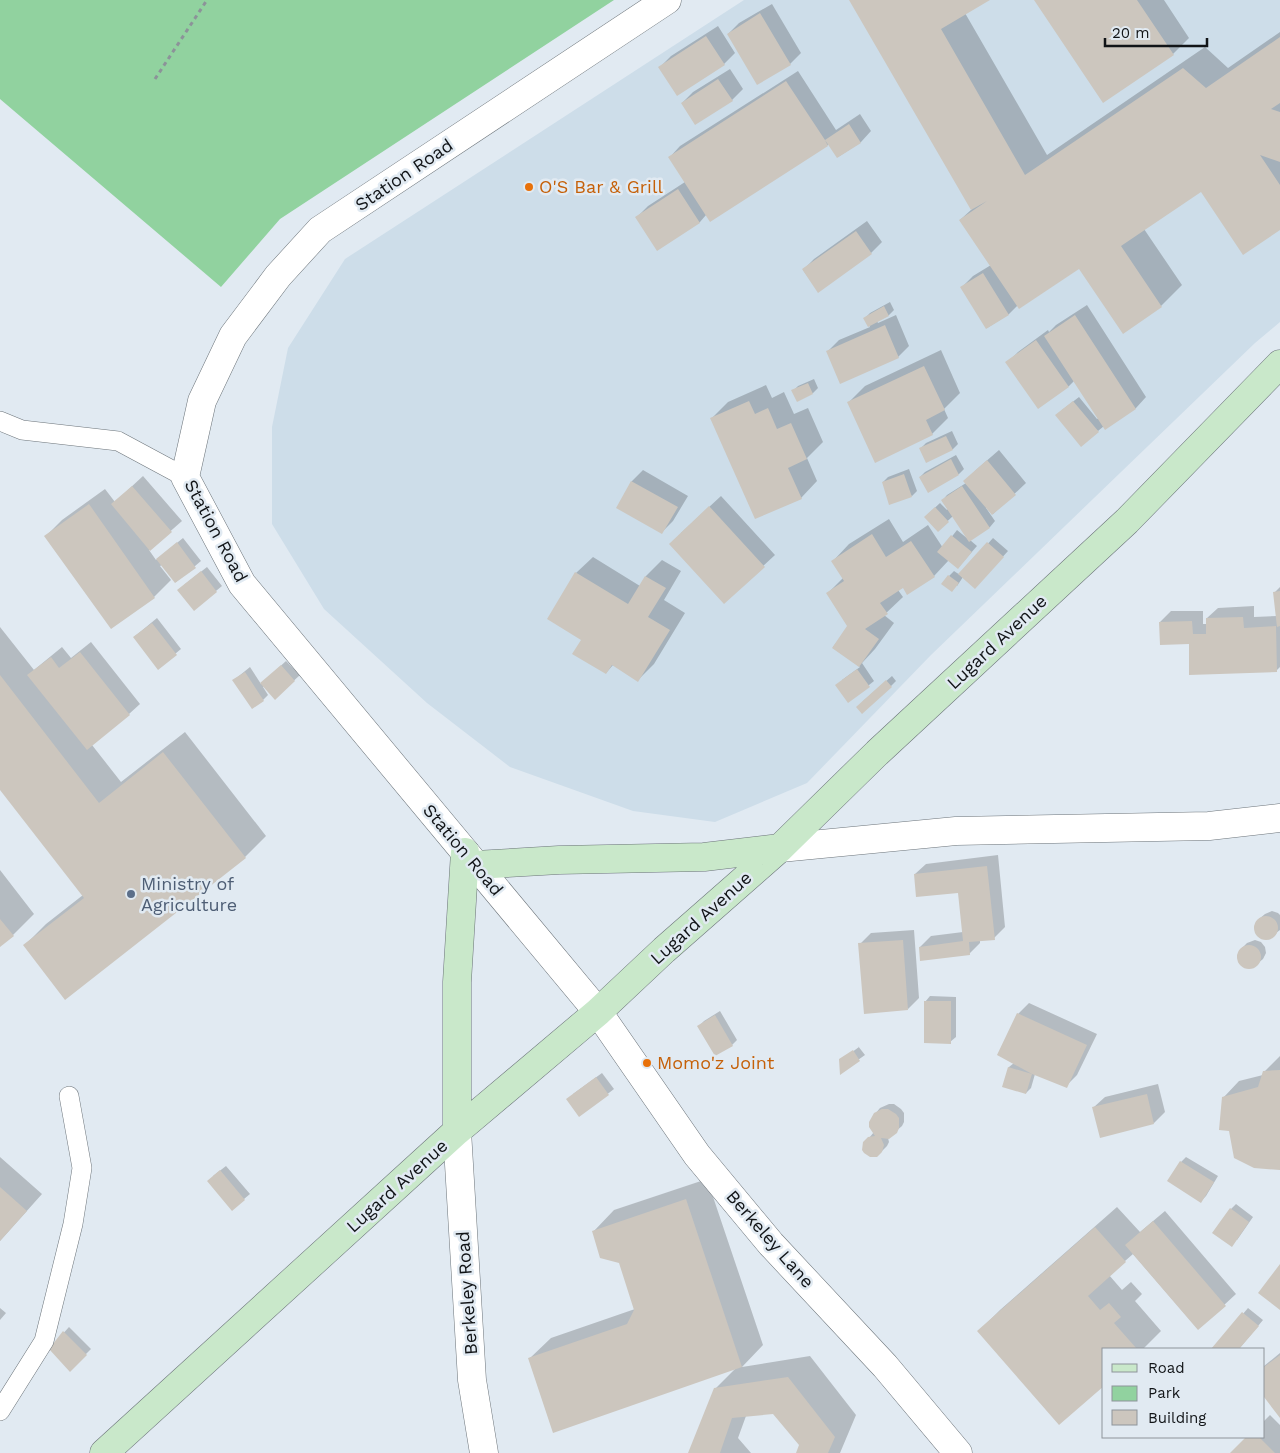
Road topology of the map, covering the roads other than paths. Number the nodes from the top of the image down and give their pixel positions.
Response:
1 (667, 0) edge
2 (1280, 364) edge
3 (0, 421) edge
4 (185, 478) junction
5 (1280, 818) edge
6 (780, 848) junction
7 (470, 858) junction
8 (598, 1012) junction
9 (69, 1096) dead end
10 (456, 1132) junction
11 (0, 1411) edge
12 (104, 1453) edge
13 (484, 1453) edge
14 (958, 1453) edge

1 - 4 street, Station Road
2 - 6 street, Lugard Avenue
3 - 4 lane
4 - 7 street, Station Road
5 - 6 street
6 - 7 street
6 - 8 street, Lugard Avenue
7 - 8 street, Station Road
7 - 10 street
8 - 10 street, Lugard Avenue
8 - 14 street, Berkeley Lane
9 - 11 lane
10 - 12 street, Lugard Avenue
10 - 13 street, Berkeley Road

